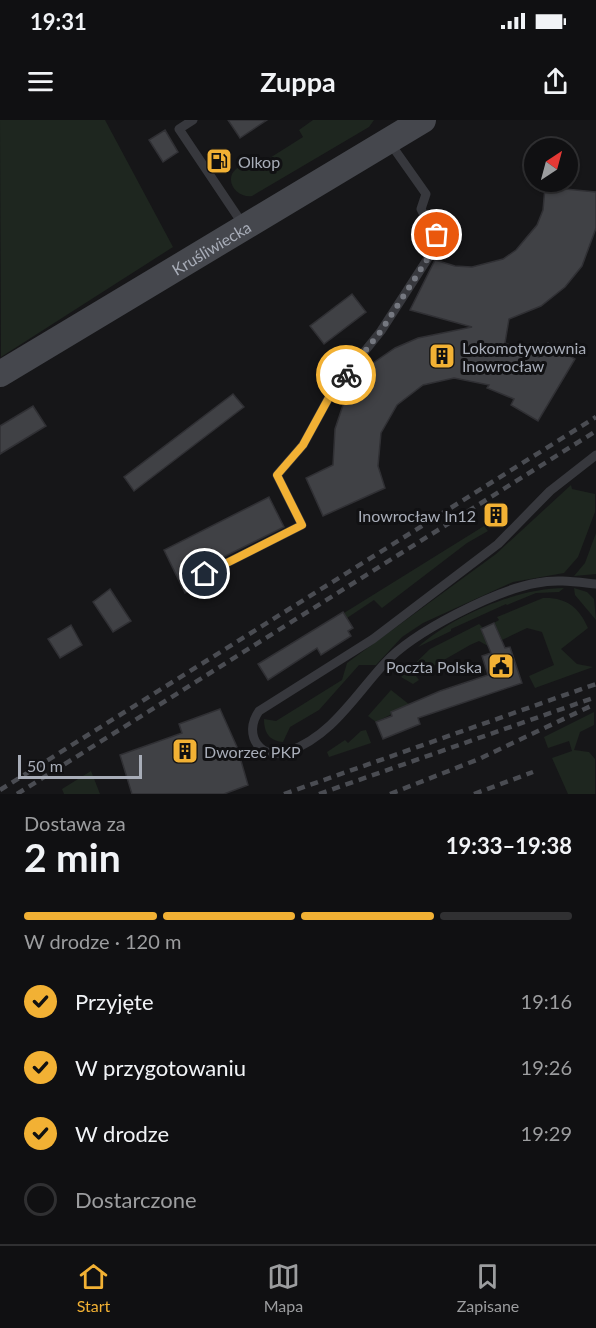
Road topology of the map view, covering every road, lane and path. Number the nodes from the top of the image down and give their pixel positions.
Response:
1 (193, 120) edge
2 (403, 130) edge
3 (245, 227) junction
4 (0, 374) edge
5 (596, 454) edge
6 (205, 574) dead end
7 (596, 584) edge

1 - 3 lane
2 - 3 main road, Kruśliwiecka
2 - 6 lane
3 - 4 main road, Kruśliwiecka
5 - 7 lane

